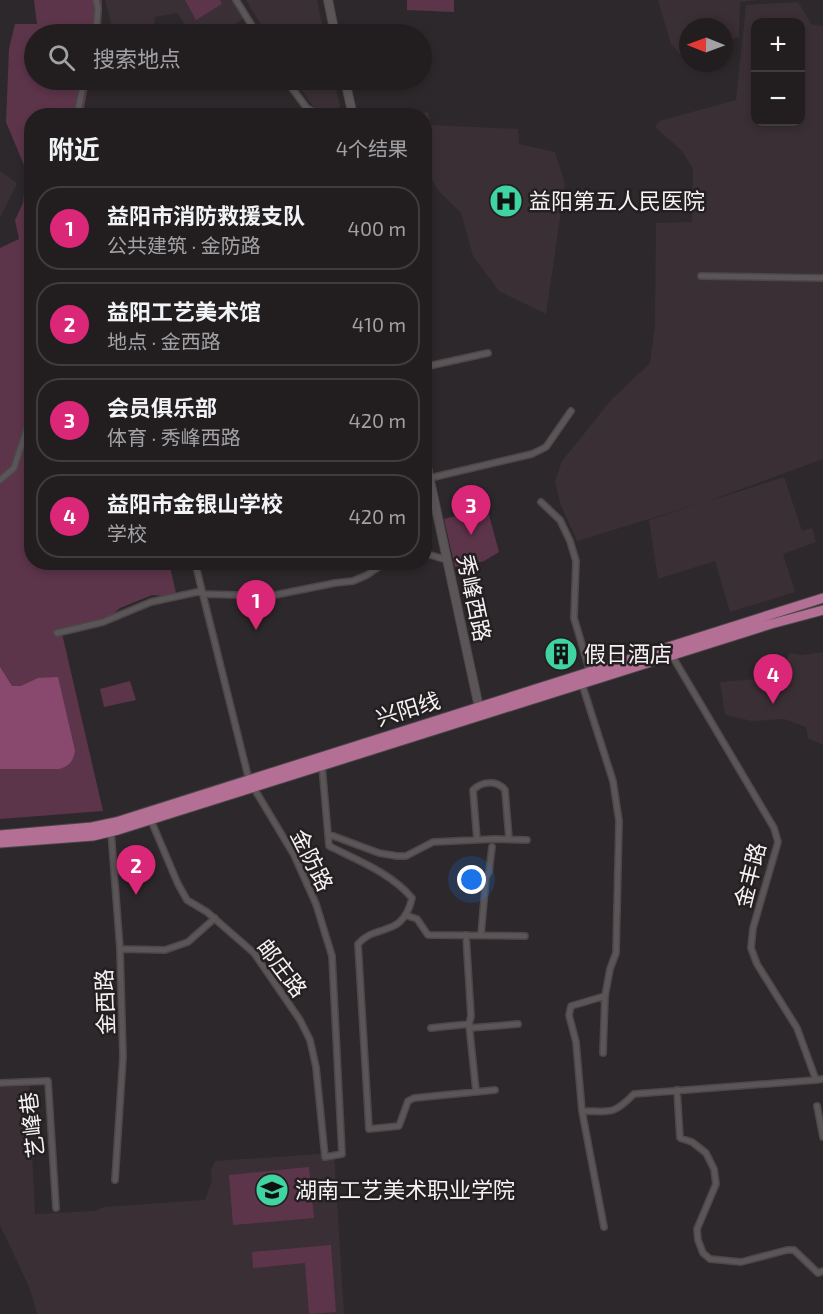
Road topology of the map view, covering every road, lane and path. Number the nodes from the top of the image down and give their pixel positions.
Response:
1 (96, 0) edge
2 (236, 0) edge
3 (328, 0) edge
4 (97, 24) edge
5 (251, 24) edge
6 (333, 24) edge
7 (82, 90) edge
8 (293, 90) edge
9 (347, 90) edge
10 (79, 108) edge
11 (307, 108) edge
12 (351, 108) edge
13 (701, 276) dead end
14 (823, 278) edge
15 (488, 353) dead end
16 (432, 365) edge
17 (571, 411) dead end
18 (24, 437) edge
19 (432, 478) edge
20 (0, 480) edge
21 (432, 488) edge
22 (541, 502) dead end
23 (432, 555) edge
24 (447, 560) junction
25 (197, 570) edge
26 (374, 570) edge
27 (203, 592) junction
28 (823, 598) edge
29 (823, 610) edge
30 (57, 633) dead end
31 (669, 652) junction
32 (590, 672) junction
33 (582, 684) junction
34 (480, 712) junction
35 (322, 766) junction
36 (251, 784) junction
37 (149, 816) junction
38 (110, 828) junction
39 (328, 834) junction
40 (0, 835) edge
41 (509, 839) junction
42 (477, 840) junction
43 (527, 840) dead end
44 (0, 843) edge
45 (492, 847) dead end
46 (405, 915) junction
47 (215, 918) junction
48 (466, 934) junction
49 (481, 935) junction
50 (525, 936) dead end
51 (120, 949) junction
52 (605, 996) junction
53 (518, 1024) dead end
54 (470, 1026) junction
55 (431, 1028) dead end
56 (603, 1053) dead end
57 (820, 1080) edge
58 (0, 1083) edge
59 (495, 1089) dead end
60 (677, 1090) junction
61 (476, 1091) junction
62 (817, 1106) dead end
63 (582, 1110) junction
64 (823, 1137) edge
65 (342, 1155) joint
66 (115, 1180) dead end
67 (56, 1208) dead end
68 (604, 1227) dead end
69 (823, 1271) edge

1 - 4 street
2 - 5 street
3 - 6 street
7 - 10 street
8 - 11 street
9 - 12 street
13 - 14 street
15 - 16 street
17 - 19 street
18 - 20 street
21 - 24 street, 秀峰西路
22 - 32 street
23 - 24 street
24 - 34 street, 秀峰西路
25 - 27 street, 金防路
26 - 27 street
27 - 30 street
27 - 36 street, 金防路
28 - 31 highway, 兴阳线
29 - 31 highway, 兴阳线
31 - 32 highway, 兴阳线
31 - 33 highway, 兴阳线
31 - 57 street, 金丰路
32 - 34 highway, 兴阳线
33 - 34 highway, 兴阳线
33 - 52 street
34 - 35 highway, 兴阳线
34 - 36 highway, 兴阳线
35 - 36 highway, 兴阳线
35 - 39 street
36 - 37 highway, 兴阳线
36 - 65 street, 金防路
37 - 38 highway, 兴阳线
37 - 47 street, 邮庄路
38 - 40 highway, 兴阳线
38 - 44 highway, 兴阳线
38 - 51 street, 金西路
39 - 42 street
39 - 46 street
41 - 42 street
41 - 42 street
41 - 43 street
45 - 49 street
46 - 48 street
46 - 61 street
47 - 51 street
47 - 65 street, 邮庄路
48 - 49 street
48 - 54 street
49 - 50 street
51 - 66 street, 金西路
52 - 56 street
52 - 63 street
53 - 54 street
54 - 55 street
54 - 61 street
57 - 60 street
58 - 67 street, 艺峰巷
59 - 61 street
60 - 63 street
60 - 69 street
62 - 64 street
63 - 68 street

